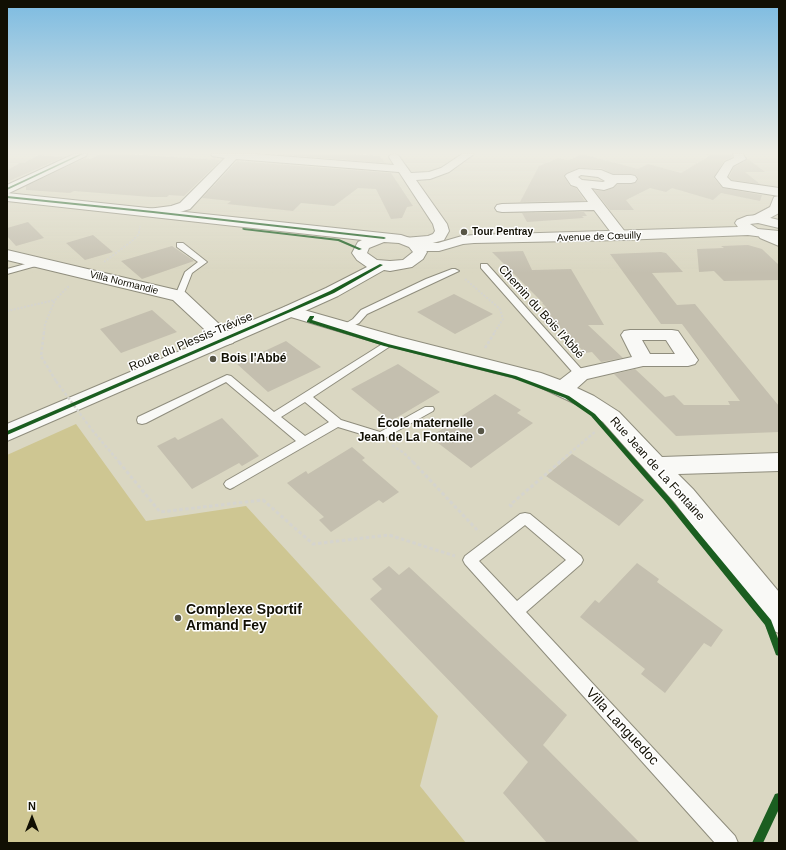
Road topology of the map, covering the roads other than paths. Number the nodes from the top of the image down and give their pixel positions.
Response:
1 (197, 194) edge
2 (419, 194) edge
3 (588, 194) edge
4 (7, 196) edge
5 (7, 203) edge
6 (777, 205) edge
7 (598, 206) junction
8 (502, 208) dead end
9 (148, 215) junction
10 (750, 224) junction
11 (776, 231) edge
12 (621, 236) junction
13 (384, 238) junction
14 (779, 242) edge
15 (180, 245) dead end
16 (360, 249) junction
17 (413, 250) junction
18 (7, 255) edge
19 (40, 262) junction
20 (381, 265) junction
21 (484, 266) dead end
22 (455, 271) road end
23 (7, 272) edge
24 (178, 296) junction
25 (290, 311) junction
26 (344, 327) junction
27 (226, 339) junction
28 (392, 340) junction
29 (643, 360) dead end
30 (580, 374) junction
31 (564, 389) junction
32 (305, 396) junction
33 (429, 409) dead end
34 (274, 417) junction
35 (142, 420) dead end
36 (337, 423) junction
37 (7, 433) edge
38 (304, 442) junction
39 (779, 462) edge
40 (656, 466) junction
41 (230, 484) dead end
42 (516, 611) junction
43 (779, 619) edge
44 (728, 843) edge

1 - 9 street
2 - 17 street
3 - 7 street
4 - 9 street
5 - 9 street
6 - 10 street
6 - 11 street
7 - 8 street
7 - 12 street
9 - 13 street
9 - 16 street
10 - 11 street
10 - 12 street, Avenue de Cœuilly
11 - 14 street
12 - 17 street, Avenue de Cœuilly
13 - 16 street
13 - 17 street
15 - 24 lane
16 - 20 street
17 - 20 street
18 - 19 street, Villa Normandie
19 - 23 lane
19 - 24 street, Villa Normandie
20 - 25 street, Route du Plessis-Trévise
21 - 30 lane, Chemin du Bois l'Abbé
22 - 26 lane
24 - 27 street, Villa Normandie
25 - 26 street, Rue Jean de La Fontaine
25 - 27 street, Route du Plessis-Trévise
26 - 28 street, Rue Jean de La Fontaine
27 - 37 street, Route du Plessis-Trévise
28 - 31 street, Rue Jean de La Fontaine
28 - 32 lane
29 - 30 street
30 - 31 street
31 - 40 street, Rue Jean de La Fontaine
32 - 34 lane
32 - 36 lane
33 - 36 lane
34 - 35 lane
34 - 38 lane
36 - 38 lane
38 - 41 lane
39 - 40 street
40 - 43 street, Rue Jean de La Fontaine
42 - 42 lane, Villa Languedoc
42 - 44 lane, Villa Languedoc

